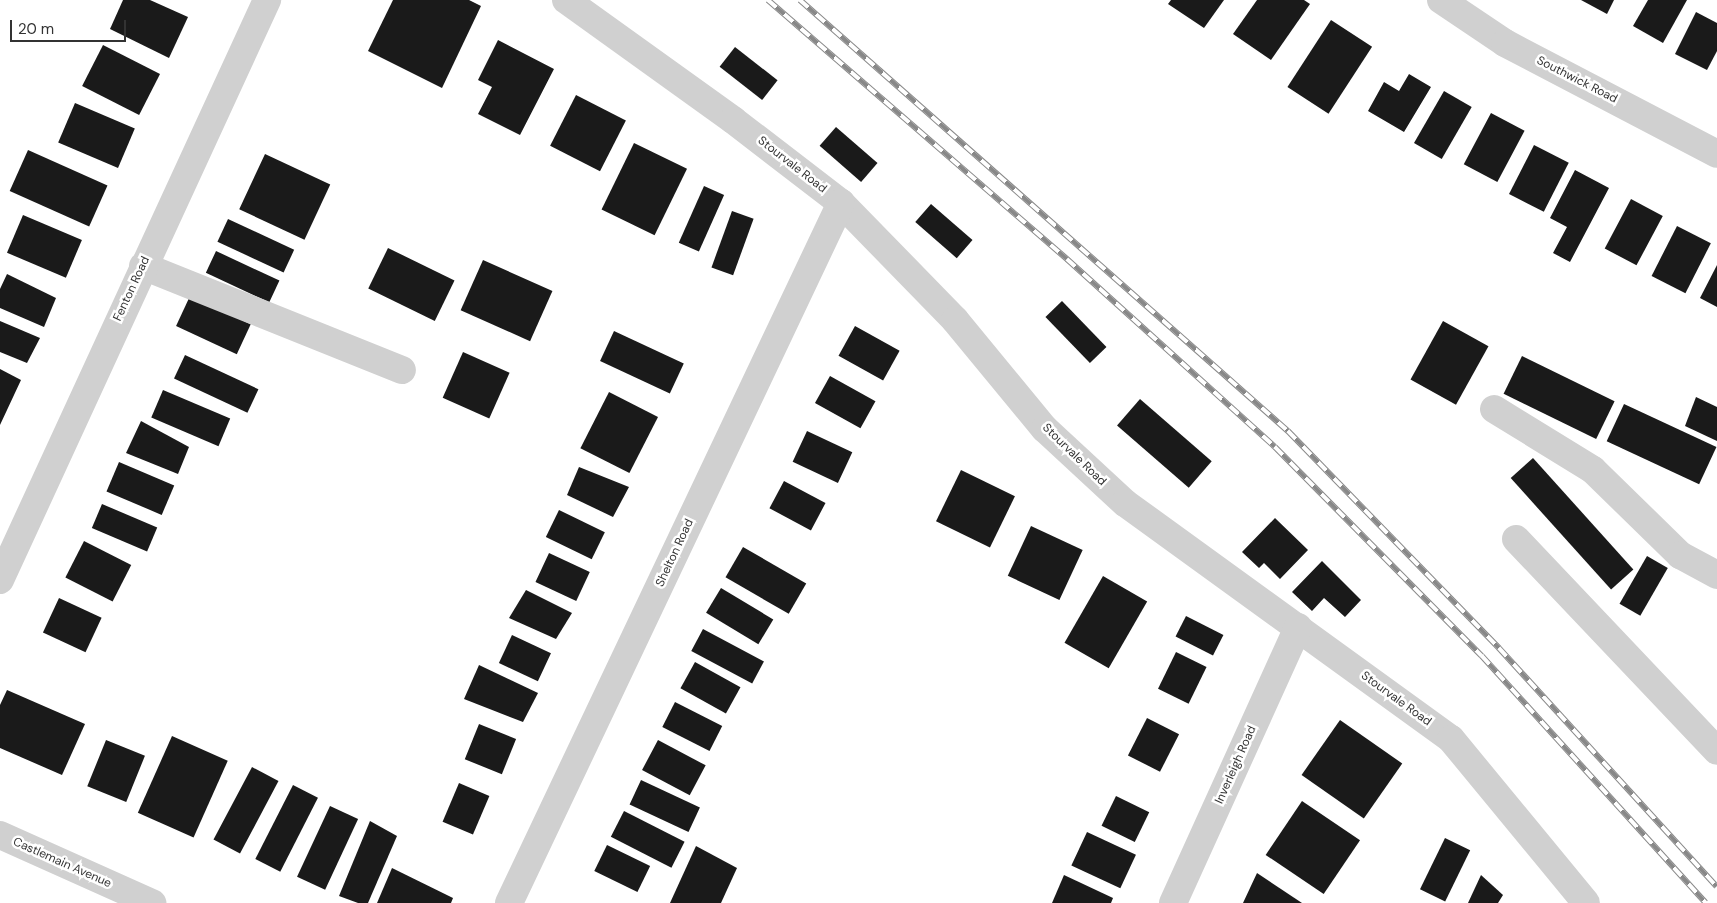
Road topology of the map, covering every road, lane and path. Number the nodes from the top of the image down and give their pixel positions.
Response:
1 (267, 0) edge
2 (566, 0) edge
3 (1441, 0) edge
4 (1717, 154) edge
5 (841, 203) junction
6 (143, 266) junction
7 (402, 370) dead end
8 (1494, 409) dead end
9 (1516, 539) dead end
10 (1717, 575) edge
11 (0, 580) edge
12 (1298, 626) junction
13 (1717, 751) edge
14 (0, 835) edge
15 (152, 903) edge
16 (509, 903) edge
17 (1173, 903) edge
18 (1586, 903) edge

1 - 6 street, Fenton Road
2 - 5 street, Stourvale Road
3 - 4 street, Southwick Road
5 - 12 street, Stourvale Road
5 - 16 street, Shelton Road
6 - 7 street
6 - 11 street, Fenton Road
8 - 10 street
9 - 13 street
12 - 17 street, Inverleigh Road
12 - 18 street, Stourvale Road
14 - 15 street, Castlemain Avenue

